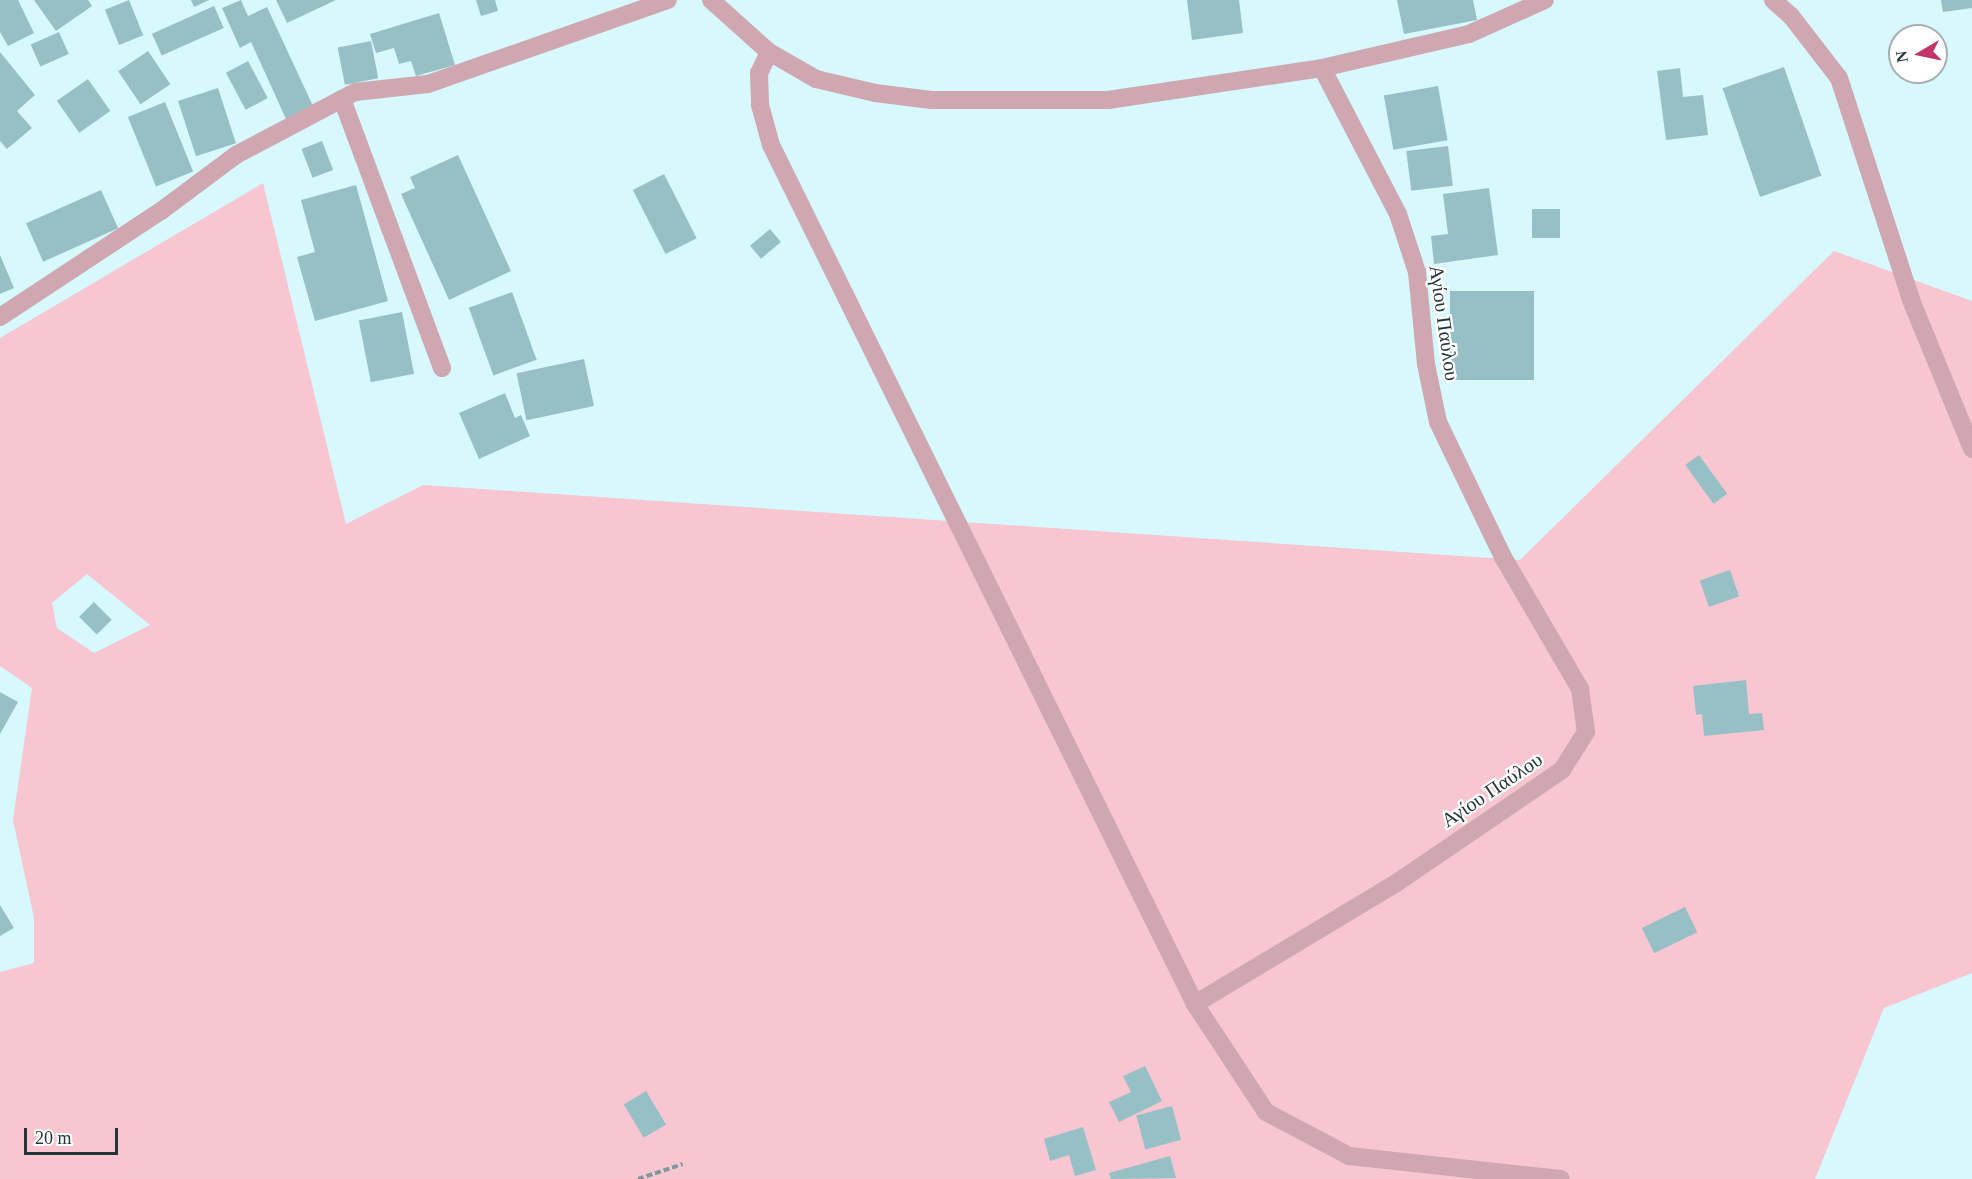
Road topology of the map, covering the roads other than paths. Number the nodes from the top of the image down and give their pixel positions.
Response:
1 (668, 0) edge
2 (711, 0) edge
3 (1545, 0) edge
4 (1773, 0) edge
5 (769, 52) junction
6 (1322, 68) junction
7 (342, 99) junction
8 (0, 317) edge
9 (442, 368) dead end
10 (1972, 449) edge
11 (1196, 1004) junction
12 (1561, 1179) edge

1 - 7 street
2 - 5 street
3 - 6 street
4 - 10 street
5 - 6 street
5 - 11 street
6 - 11 street, Αγίου Παύλου
7 - 8 street
7 - 9 street
11 - 12 street

